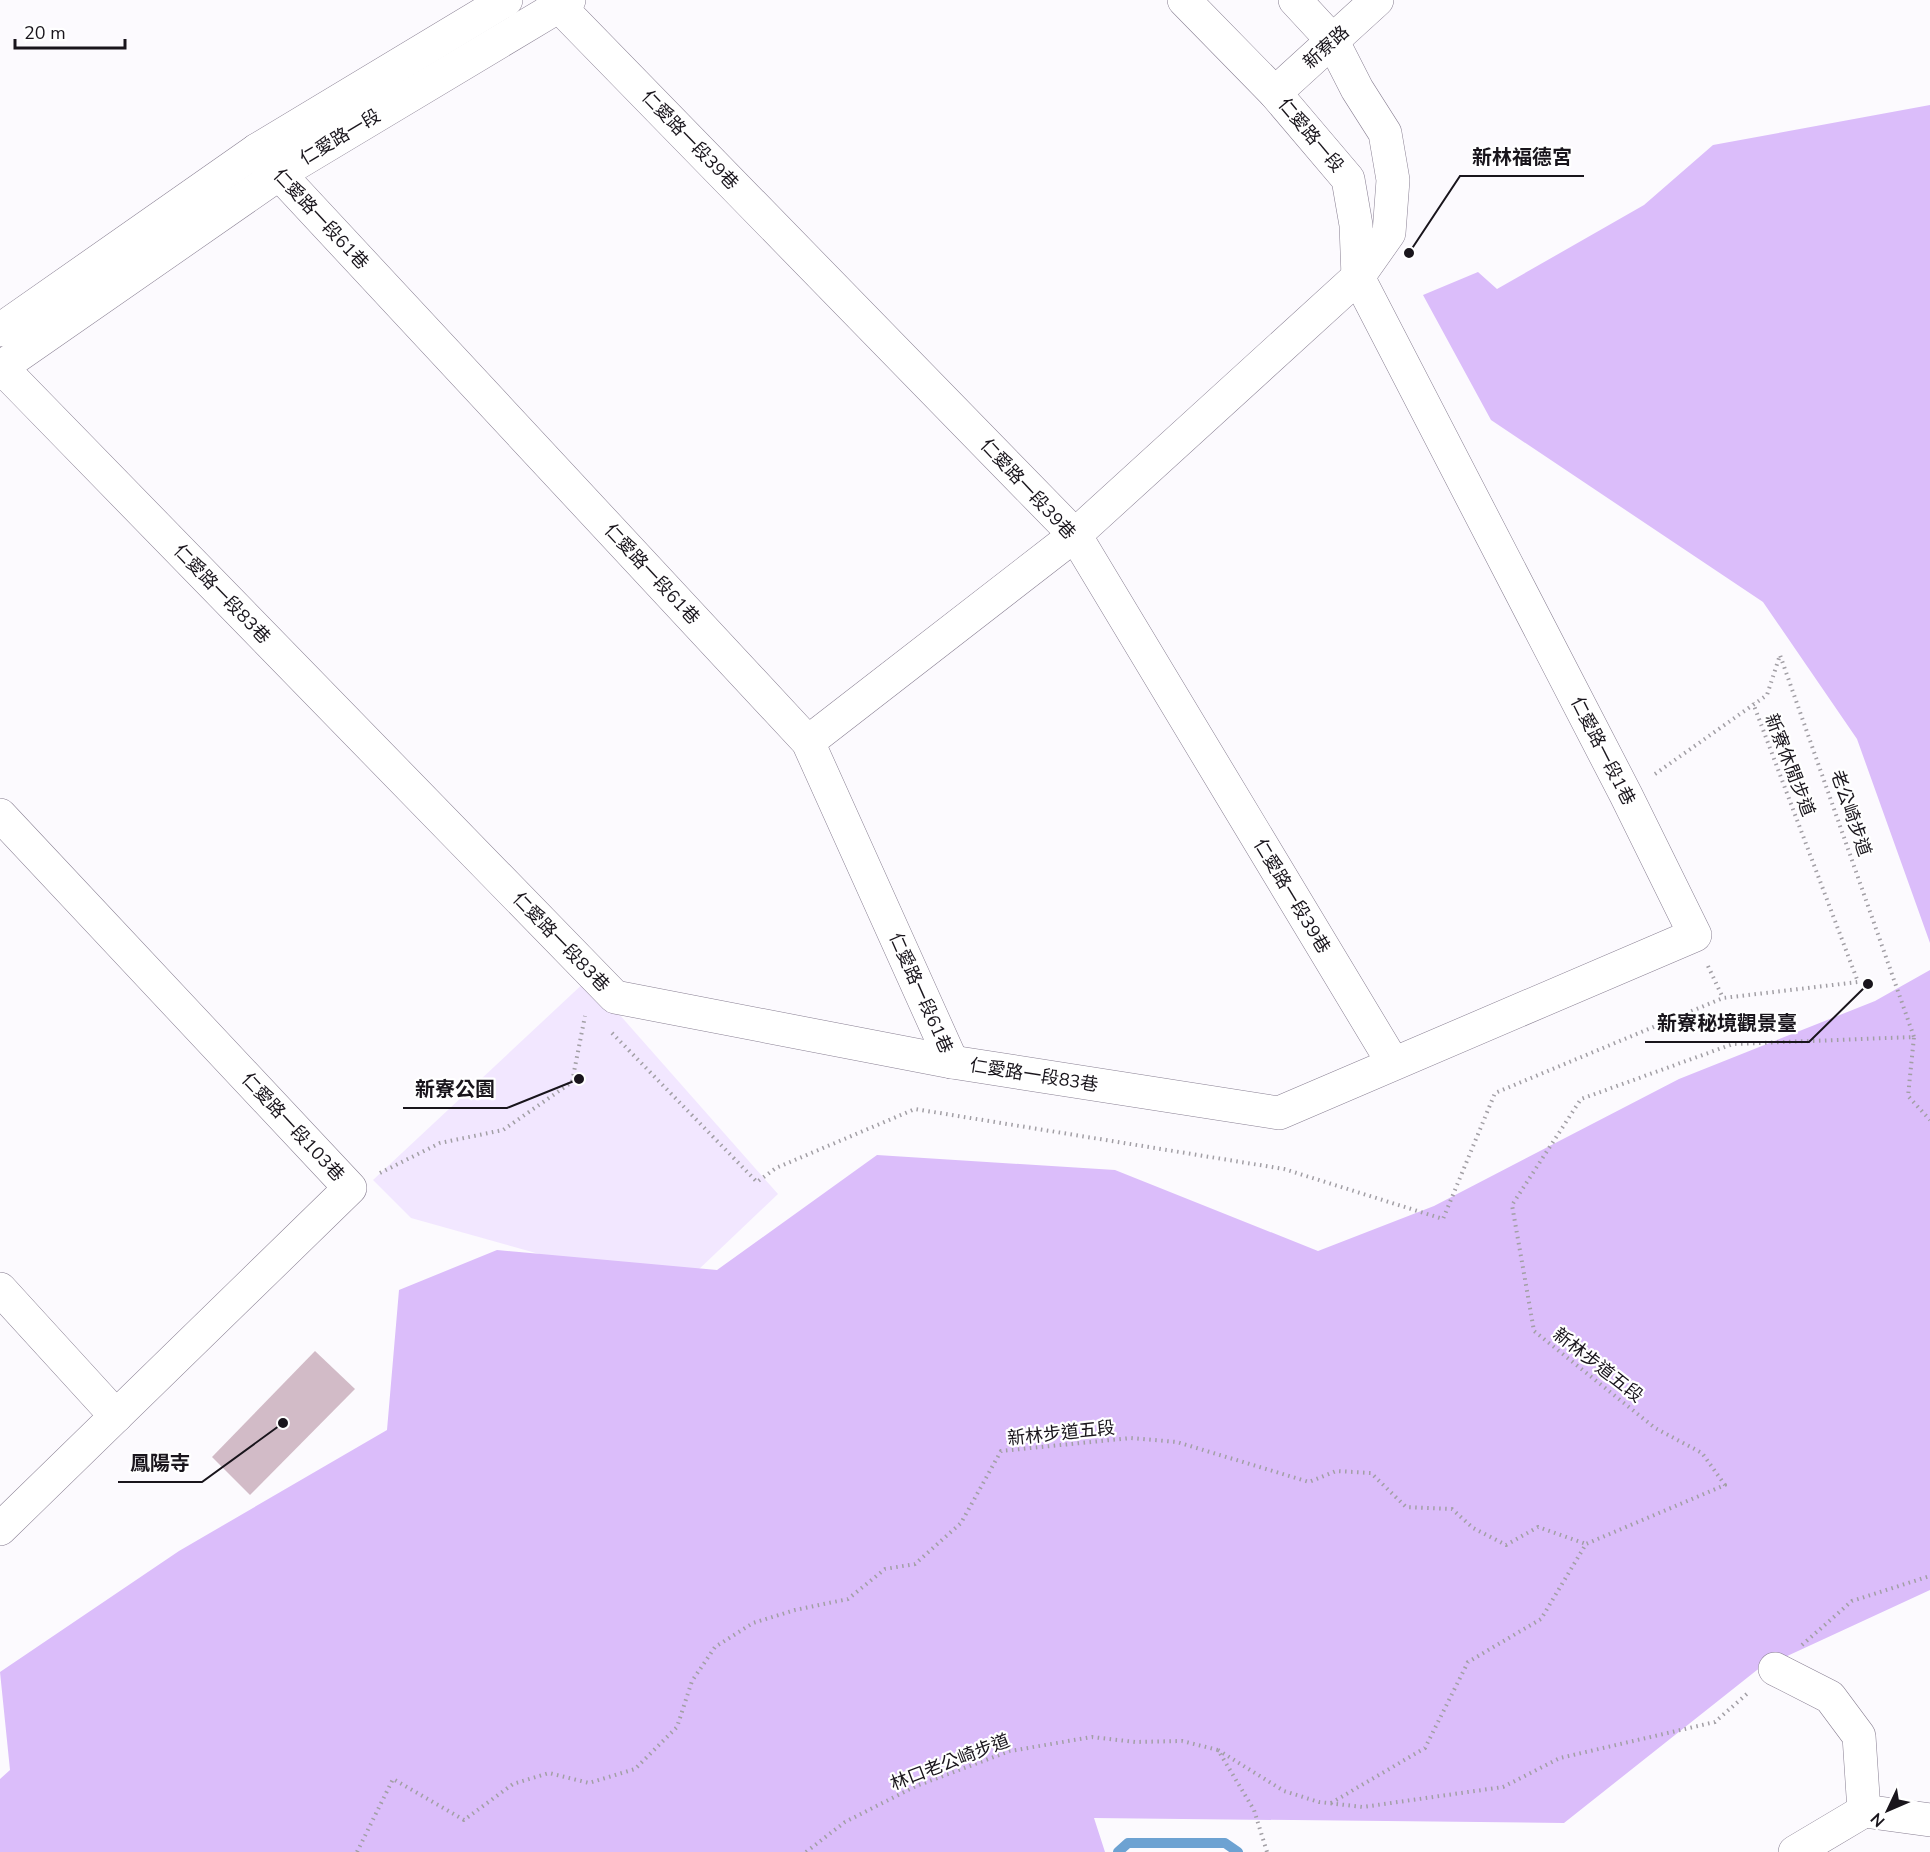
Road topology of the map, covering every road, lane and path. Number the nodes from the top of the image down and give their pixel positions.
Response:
1 (506, 0) edge
2 (1184, 0) edge
3 (1295, 0) edge
4 (1377, 0) edge
5 (560, 2) edge
6 (1332, 40) junction
7 (1275, 93) junction
8 (257, 150) junction
9 (279, 174) junction
10 (1358, 277) junction
11 (0, 330) edge
12 (0, 367) edge
13 (1075, 535) junction
14 (1753, 703) junction
15 (808, 742) junction
16 (1626, 795) junction
17 (0, 815) edge
18 (1858, 982) dead end
19 (615, 997) junction
20 (1914, 1037) junction
21 (952, 1062) junction
22 (1393, 1063) junction
23 (1930, 1120) edge
24 (350, 1188) junction
25 (0, 1289) edge
26 (116, 1416) junction
27 (0, 1529) edge
28 (1586, 1544) junction
29 (1930, 1576) edge
30 (1775, 1668) junction
31 (1218, 1750) junction
32 (1331, 1803) junction
33 (1864, 1811) junction
34 (1930, 1820) edge
35 (357, 1852) edge
36 (806, 1852) edge
37 (1267, 1852) edge
38 (1795, 1852) edge

1 - 8 street, 仁愛路一段
2 - 7 street, 仁愛路一段
3 - 6 street
4 - 6 street, 新寮路
5 - 9 street, 仁愛路一段
5 - 13 street, 仁愛路一段39巷
6 - 7 street, 新寮路
6 - 10 street
7 - 10 street, 仁愛路一段
8 - 9 street, 仁愛路一段61巷
8 - 11 street, 仁愛路一段
9 - 12 street, 仁愛路一段
9 - 15 street, 仁愛路一段61巷
10 - 13 street
10 - 16 street, 仁愛路一段1巷
12 - 19 street, 仁愛路一段83巷
13 - 15 street
13 - 22 street, 仁愛路一段39巷
14 - 16 path, 新寮休閒步道
14 - 18 path, 新寮休閒步道
14 - 20 path, 老公崎步道
15 - 21 street, 仁愛路一段61巷
16 - 22 street, 仁愛路一段1巷
17 - 24 street, 仁愛路一段103巷
19 - 21 street, 仁愛路一段83巷
19 - 24 path
20 - 23 path
20 - 28 path, 新林步道五段
21 - 22 street, 仁愛路一段83巷
24 - 26 street, 仁愛路一段103巷
25 - 26 street
26 - 27 street, 仁愛路一段103巷
28 - 32 path
28 - 35 path, 新林步道五段
29 - 30 path
30 - 32 path
30 - 33 street
31 - 32 path
31 - 36 path, 林口老公崎步道
31 - 37 path
33 - 34 street
33 - 38 street

